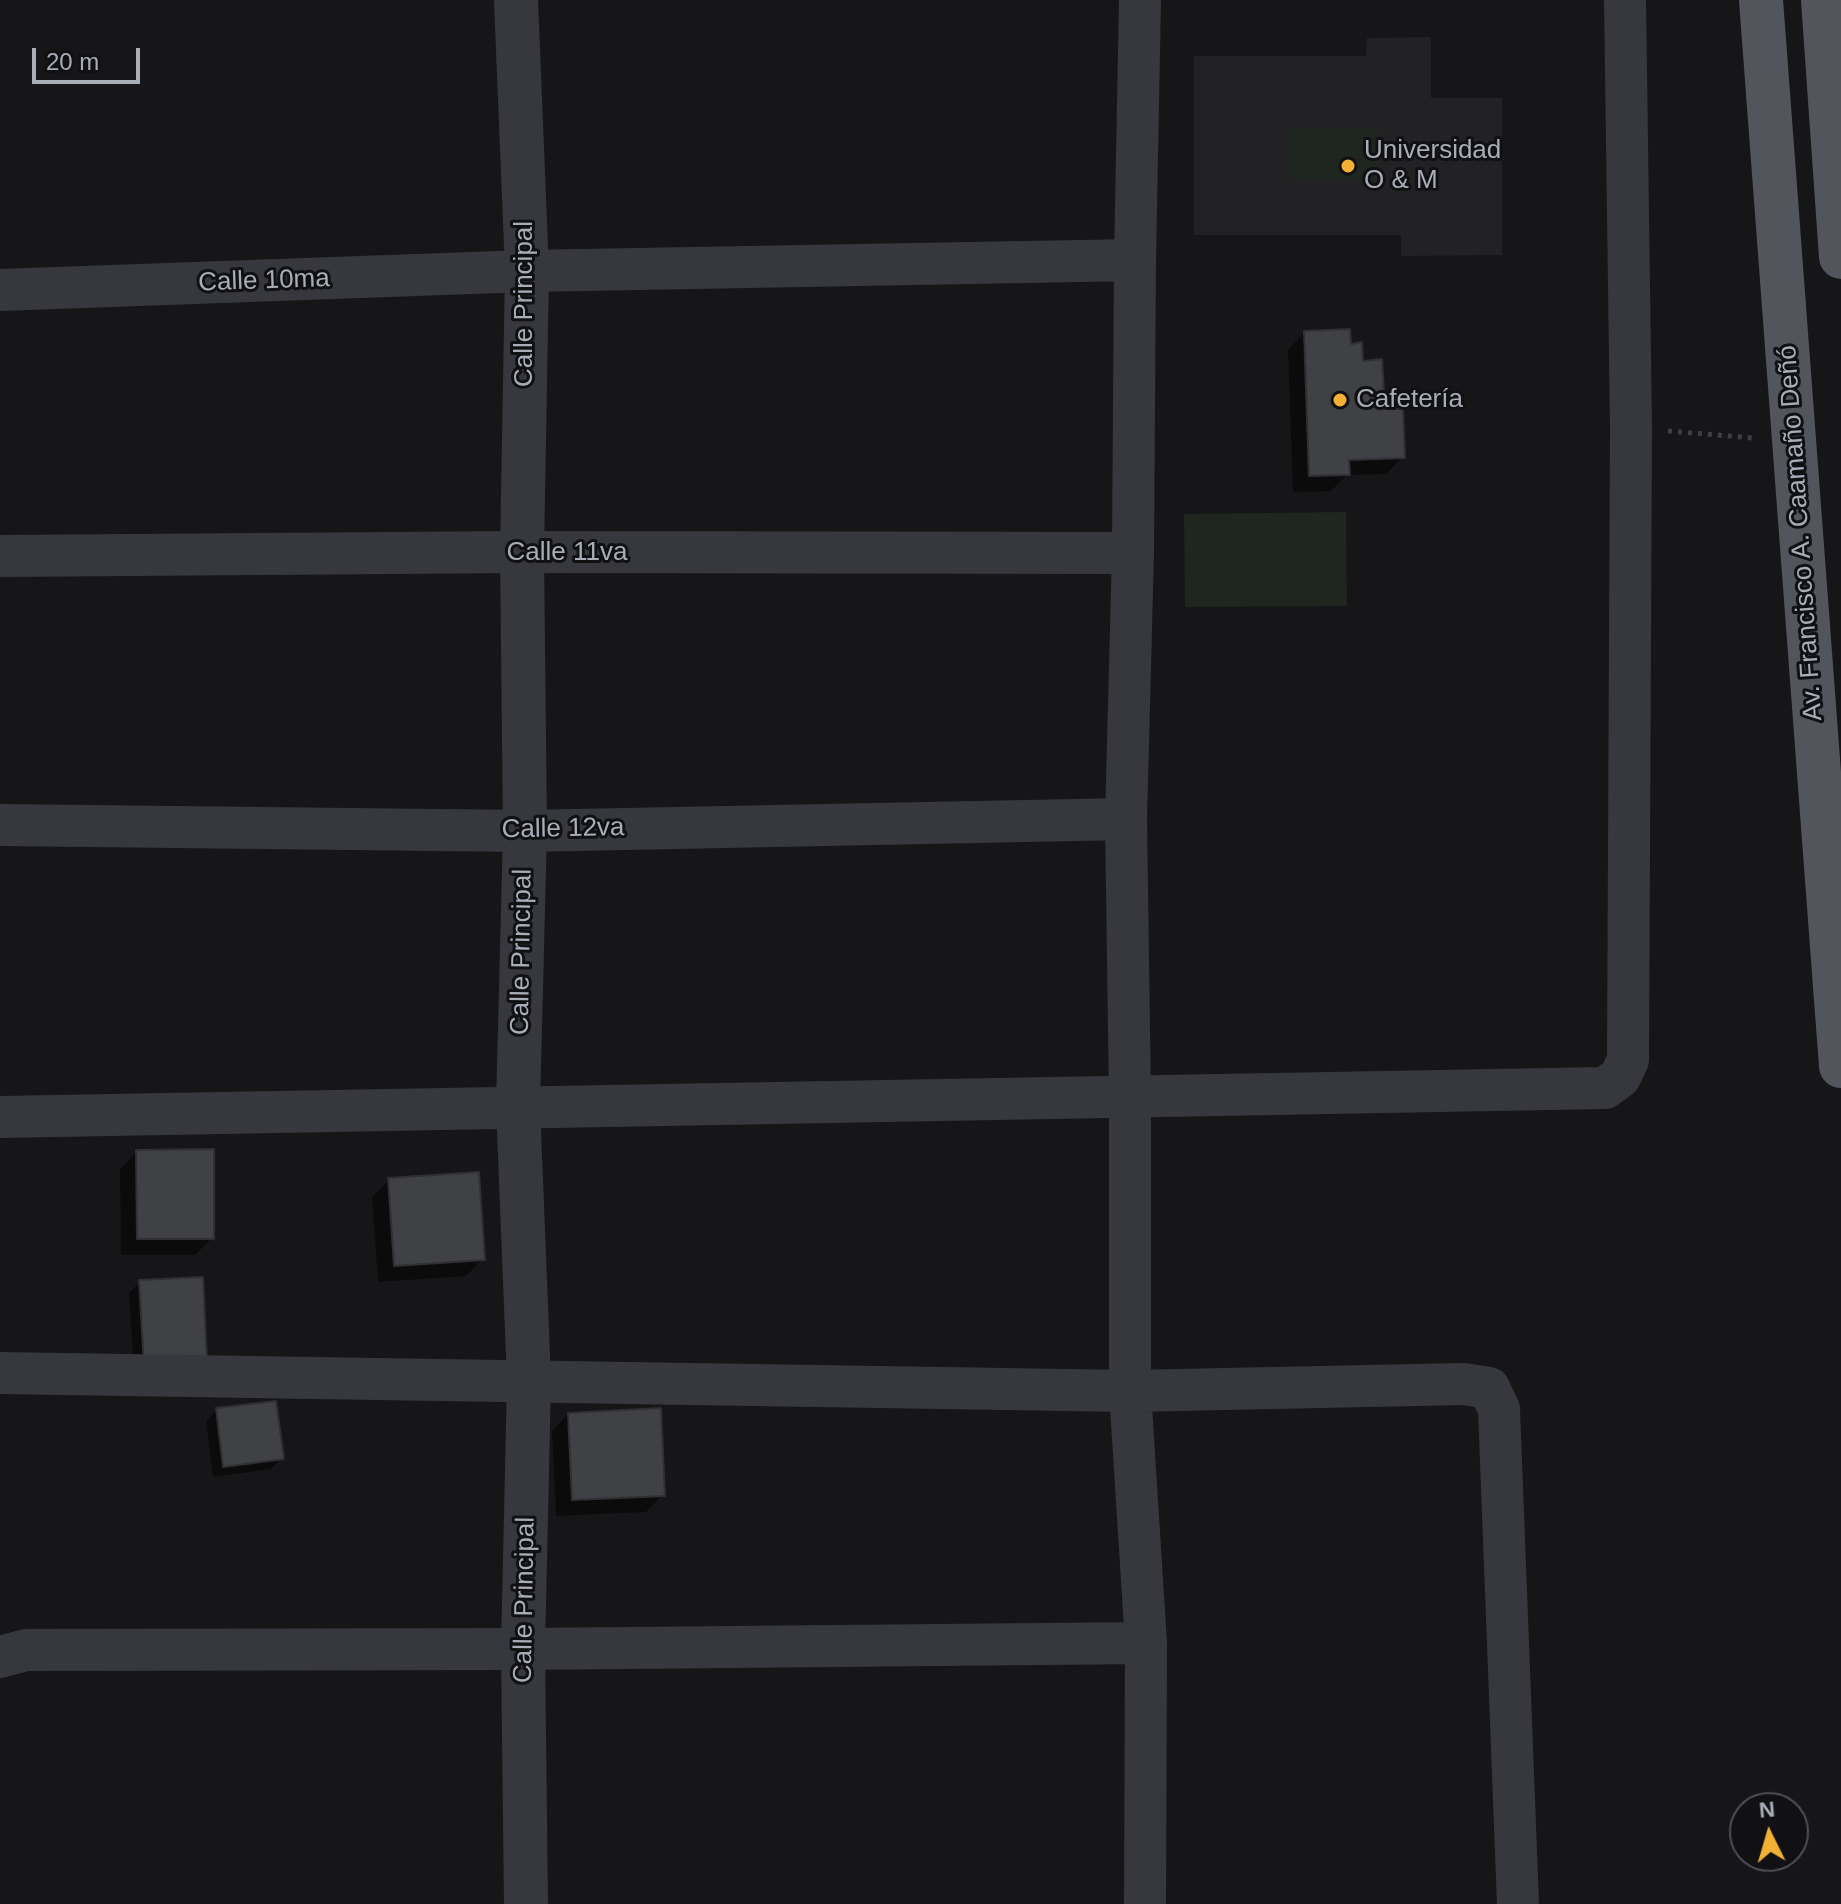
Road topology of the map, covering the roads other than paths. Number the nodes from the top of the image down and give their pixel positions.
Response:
1 (516, 0) edge
2 (1140, 0) edge
3 (1625, 0) edge
4 (1761, 0) edge
5 (1823, 0) edge
6 (1841, 257) edge
7 (1135, 260) junction
8 (527, 271) junction
9 (0, 290) edge
10 (522, 552) junction
11 (1133, 553) junction
12 (0, 556) edge
13 (1126, 819) junction
14 (0, 825) edge
15 (525, 831) junction
16 (1841, 1066) edge
17 (1130, 1098) junction
18 (518, 1106) junction
19 (0, 1117) edge
20 (0, 1373) edge
21 (529, 1380) junction
22 (1130, 1391) junction
23 (1146, 1643) junction
24 (523, 1649) junction
25 (0, 1657) edge
26 (526, 1904) edge
27 (1145, 1904) edge
28 (1518, 1904) edge

1 - 8 street, Calle Principal
2 - 7 street
3 - 17 street
4 - 16 main road, Av. Francisco A. Caamaño Deñó
5 - 6 main road
7 - 8 street, Calle 10ma
7 - 11 street
8 - 9 street, Calle 10ma
8 - 10 street, Calle Principal
10 - 11 street, Calle 11va
10 - 12 street, Calle 11va
10 - 15 street, Calle Principal
11 - 13 street
13 - 15 street, Calle 12va
13 - 17 street
14 - 15 street, Calle 12va
15 - 18 street, Calle Principal
17 - 18 street
17 - 22 street
18 - 19 street
18 - 21 street, Calle Principal
20 - 21 street
21 - 22 street
21 - 24 street, Calle Principal
22 - 23 street
22 - 28 street
23 - 24 street
23 - 27 street
24 - 25 street
24 - 26 street, Calle Principal

